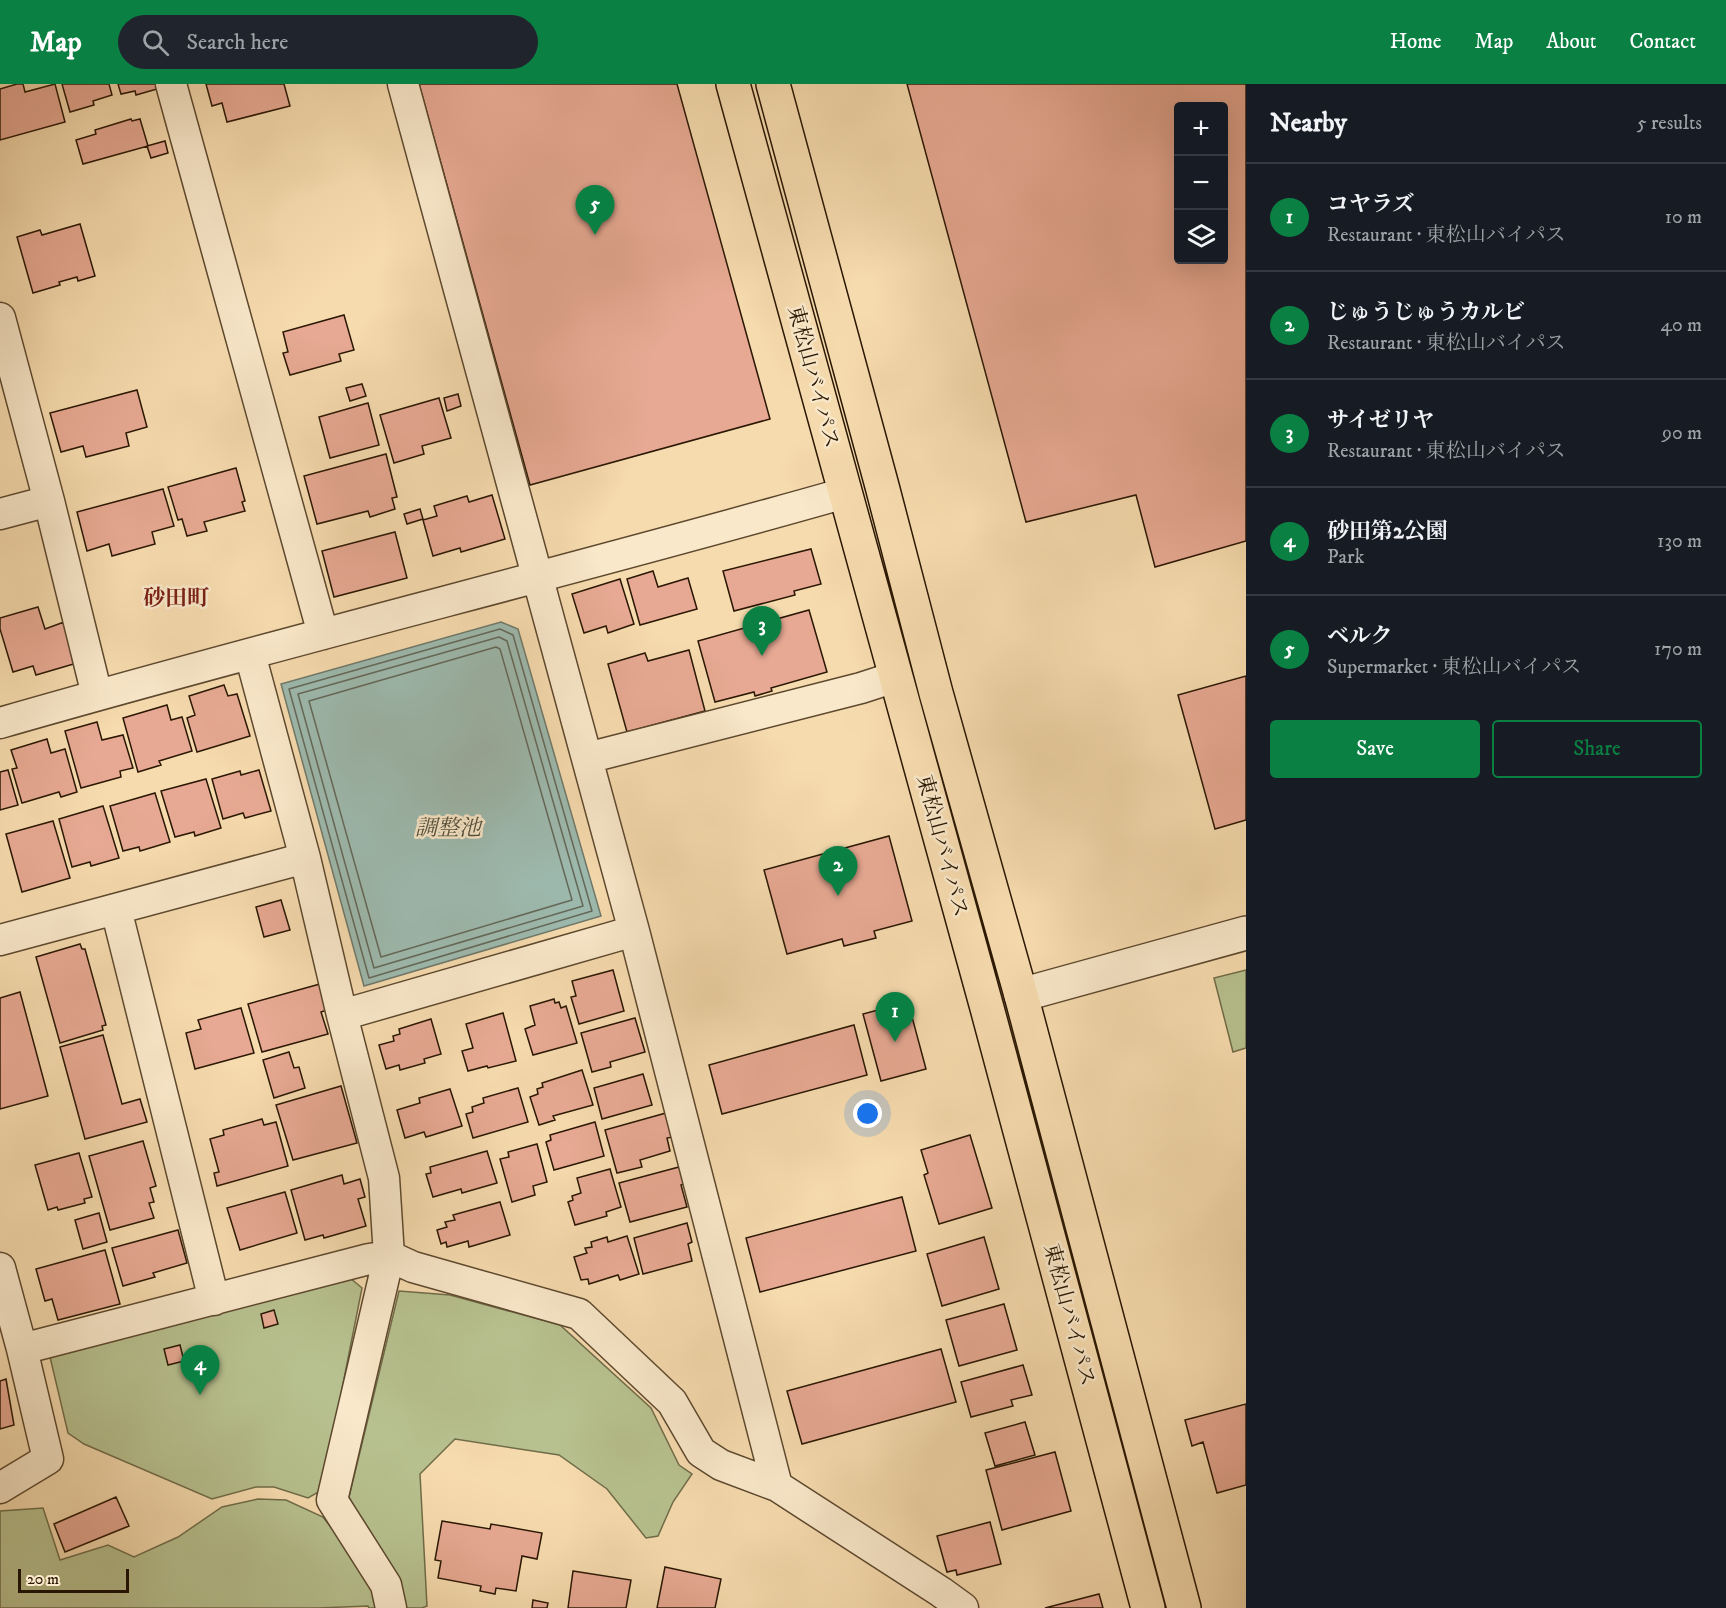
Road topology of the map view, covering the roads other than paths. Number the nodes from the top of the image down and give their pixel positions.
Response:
1 (171, 84) edge
2 (403, 84) edge
3 (733, 84) edge
4 (773, 84) edge
5 (0, 318) edge
6 (844, 493) junction
7 (49, 501) junction
8 (0, 514) edge
9 (537, 578) junction
10 (323, 634) junction
11 (250, 654) junction
12 (896, 676) junction
13 (97, 695) junction
14 (0, 723) edge
15 (587, 758) junction
16 (305, 858) junction
17 (116, 909) junction
18 (633, 932) junction
19 (1246, 933) edge
20 (0, 939) edge
21 (1021, 995) junction
22 (342, 1015) junction
23 (389, 1256) junction
24 (0, 1268) edge
25 (214, 1300) junction
26 (22, 1349) junction
27 (777, 1486) junction
28 (0, 1488) edge
29 (391, 1608) edge
30 (963, 1608) edge
31 (1148, 1608) edge
32 (1184, 1608) edge

1 - 10 street
2 - 9 street
3 - 6 highway, 東松山バイパス
4 - 21 highway, 東松山バイパス
5 - 7 street
6 - 9 street
6 - 12 highway, 東松山バイパス
7 - 8 street
7 - 13 street
9 - 10 street
9 - 15 street
10 - 11 street
11 - 13 street
11 - 16 street
12 - 15 street
12 - 31 highway, 東松山バイパス
13 - 14 street
15 - 18 street
16 - 17 street
16 - 22 street
17 - 20 street
17 - 25 street
18 - 22 street
18 - 27 street
19 - 21 street
21 - 32 highway, 東松山バイパス
22 - 23 street
23 - 25 street
23 - 27 street
23 - 29 street
24 - 26 street
25 - 26 street
26 - 28 street
27 - 30 street

